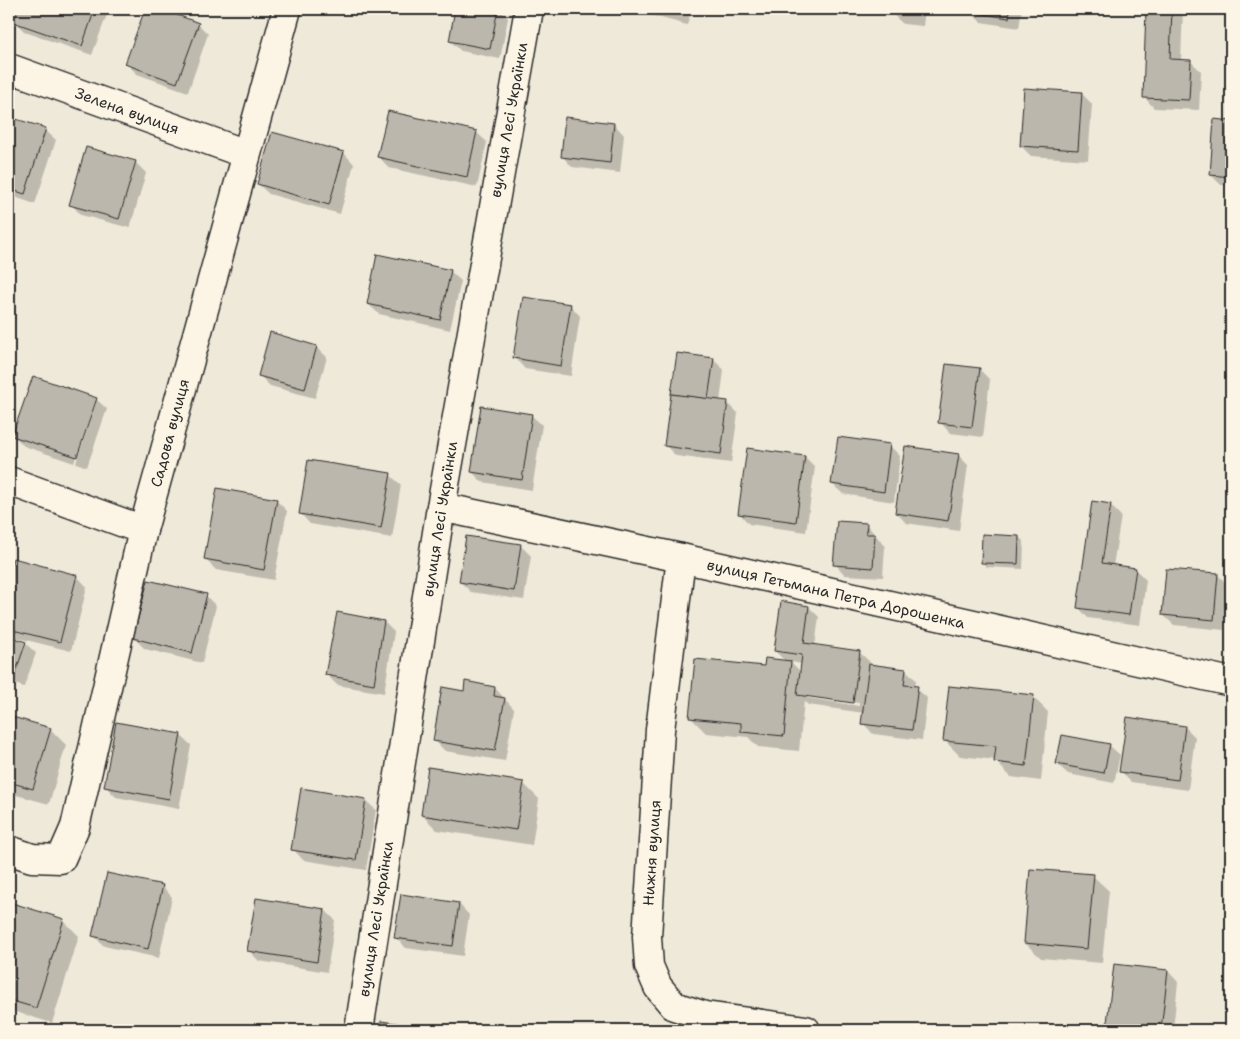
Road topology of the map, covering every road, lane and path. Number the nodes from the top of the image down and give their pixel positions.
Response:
1 (287, 9) edge
2 (529, 9) edge
3 (9, 68) edge
4 (246, 154) junction
5 (9, 481) edge
6 (441, 507) junction
7 (143, 530) junction
8 (681, 558) junction
9 (1231, 682) edge
10 (9, 850) edge
11 (359, 1030) edge
12 (806, 1030) edge

1 - 4 street, Садова вулиця
2 - 6 street, вулиця Лесі Українки
3 - 4 street, Зелена вулиця
4 - 7 street, Садова вулиця
5 - 7 street
6 - 8 street, вулиця Гетьмана Петра Дорошенка
6 - 11 street, вулиця Лесі Українки
7 - 10 street, Садова вулиця
8 - 9 street, вулиця Гетьмана Петра Дорошенка
8 - 12 street, Нижня вулиця

